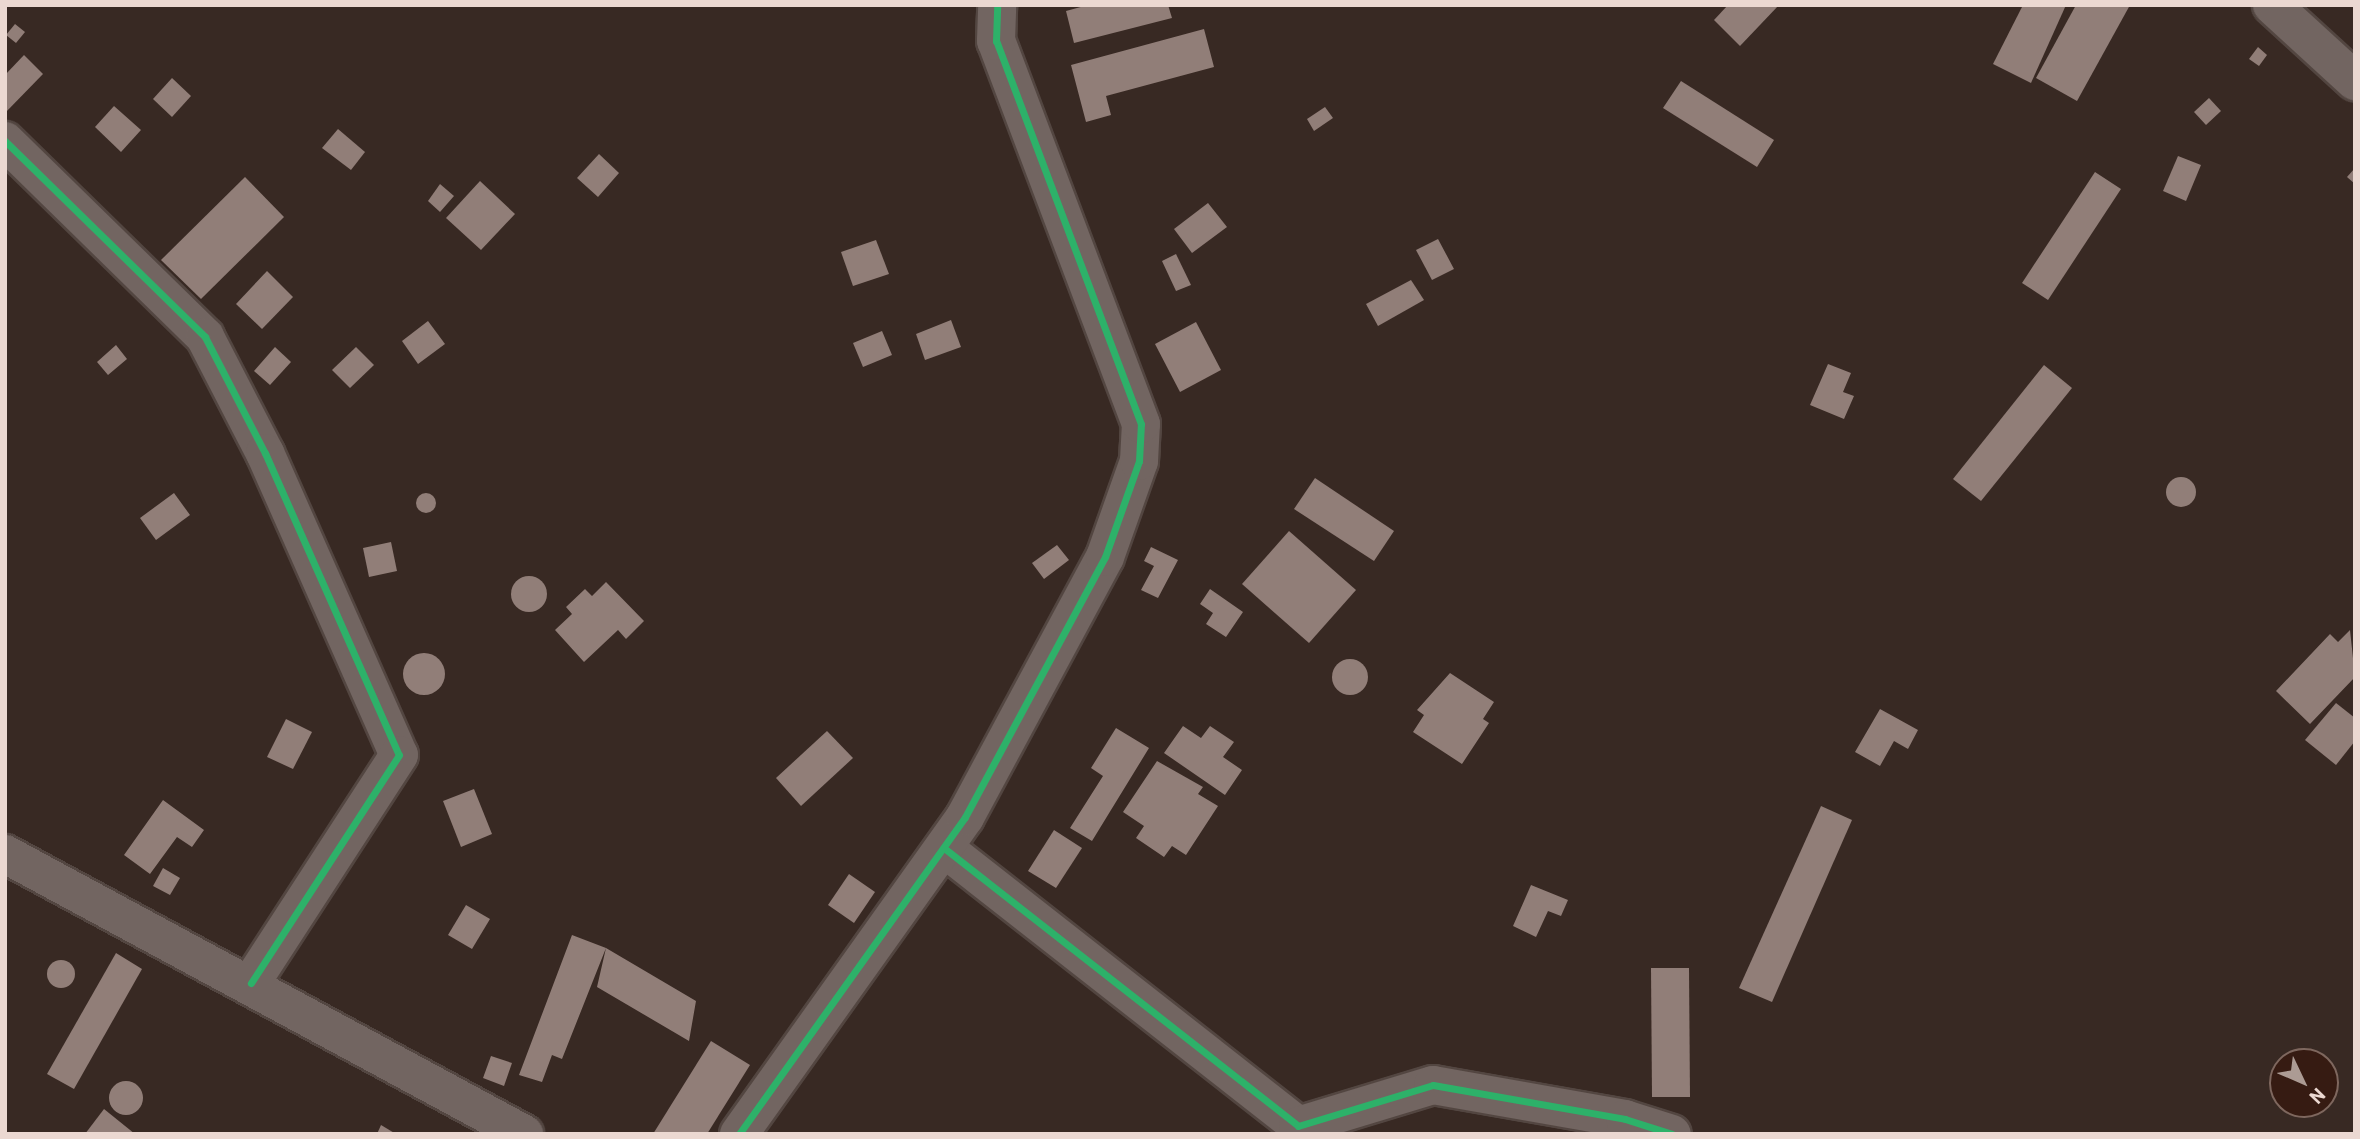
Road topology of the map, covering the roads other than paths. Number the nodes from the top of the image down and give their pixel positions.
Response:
1 (998, 5) edge
2 (2272, 5) edge
3 (2355, 81) edge
4 (5, 141) edge
5 (944, 848) junction
6 (5, 854) edge
7 (251, 983) junction
8 (524, 1134) edge
9 (739, 1134) edge
10 (1672, 1134) edge

1 - 5 street
2 - 3 street
4 - 7 street
5 - 9 street
5 - 10 street
6 - 7 street
7 - 8 street

